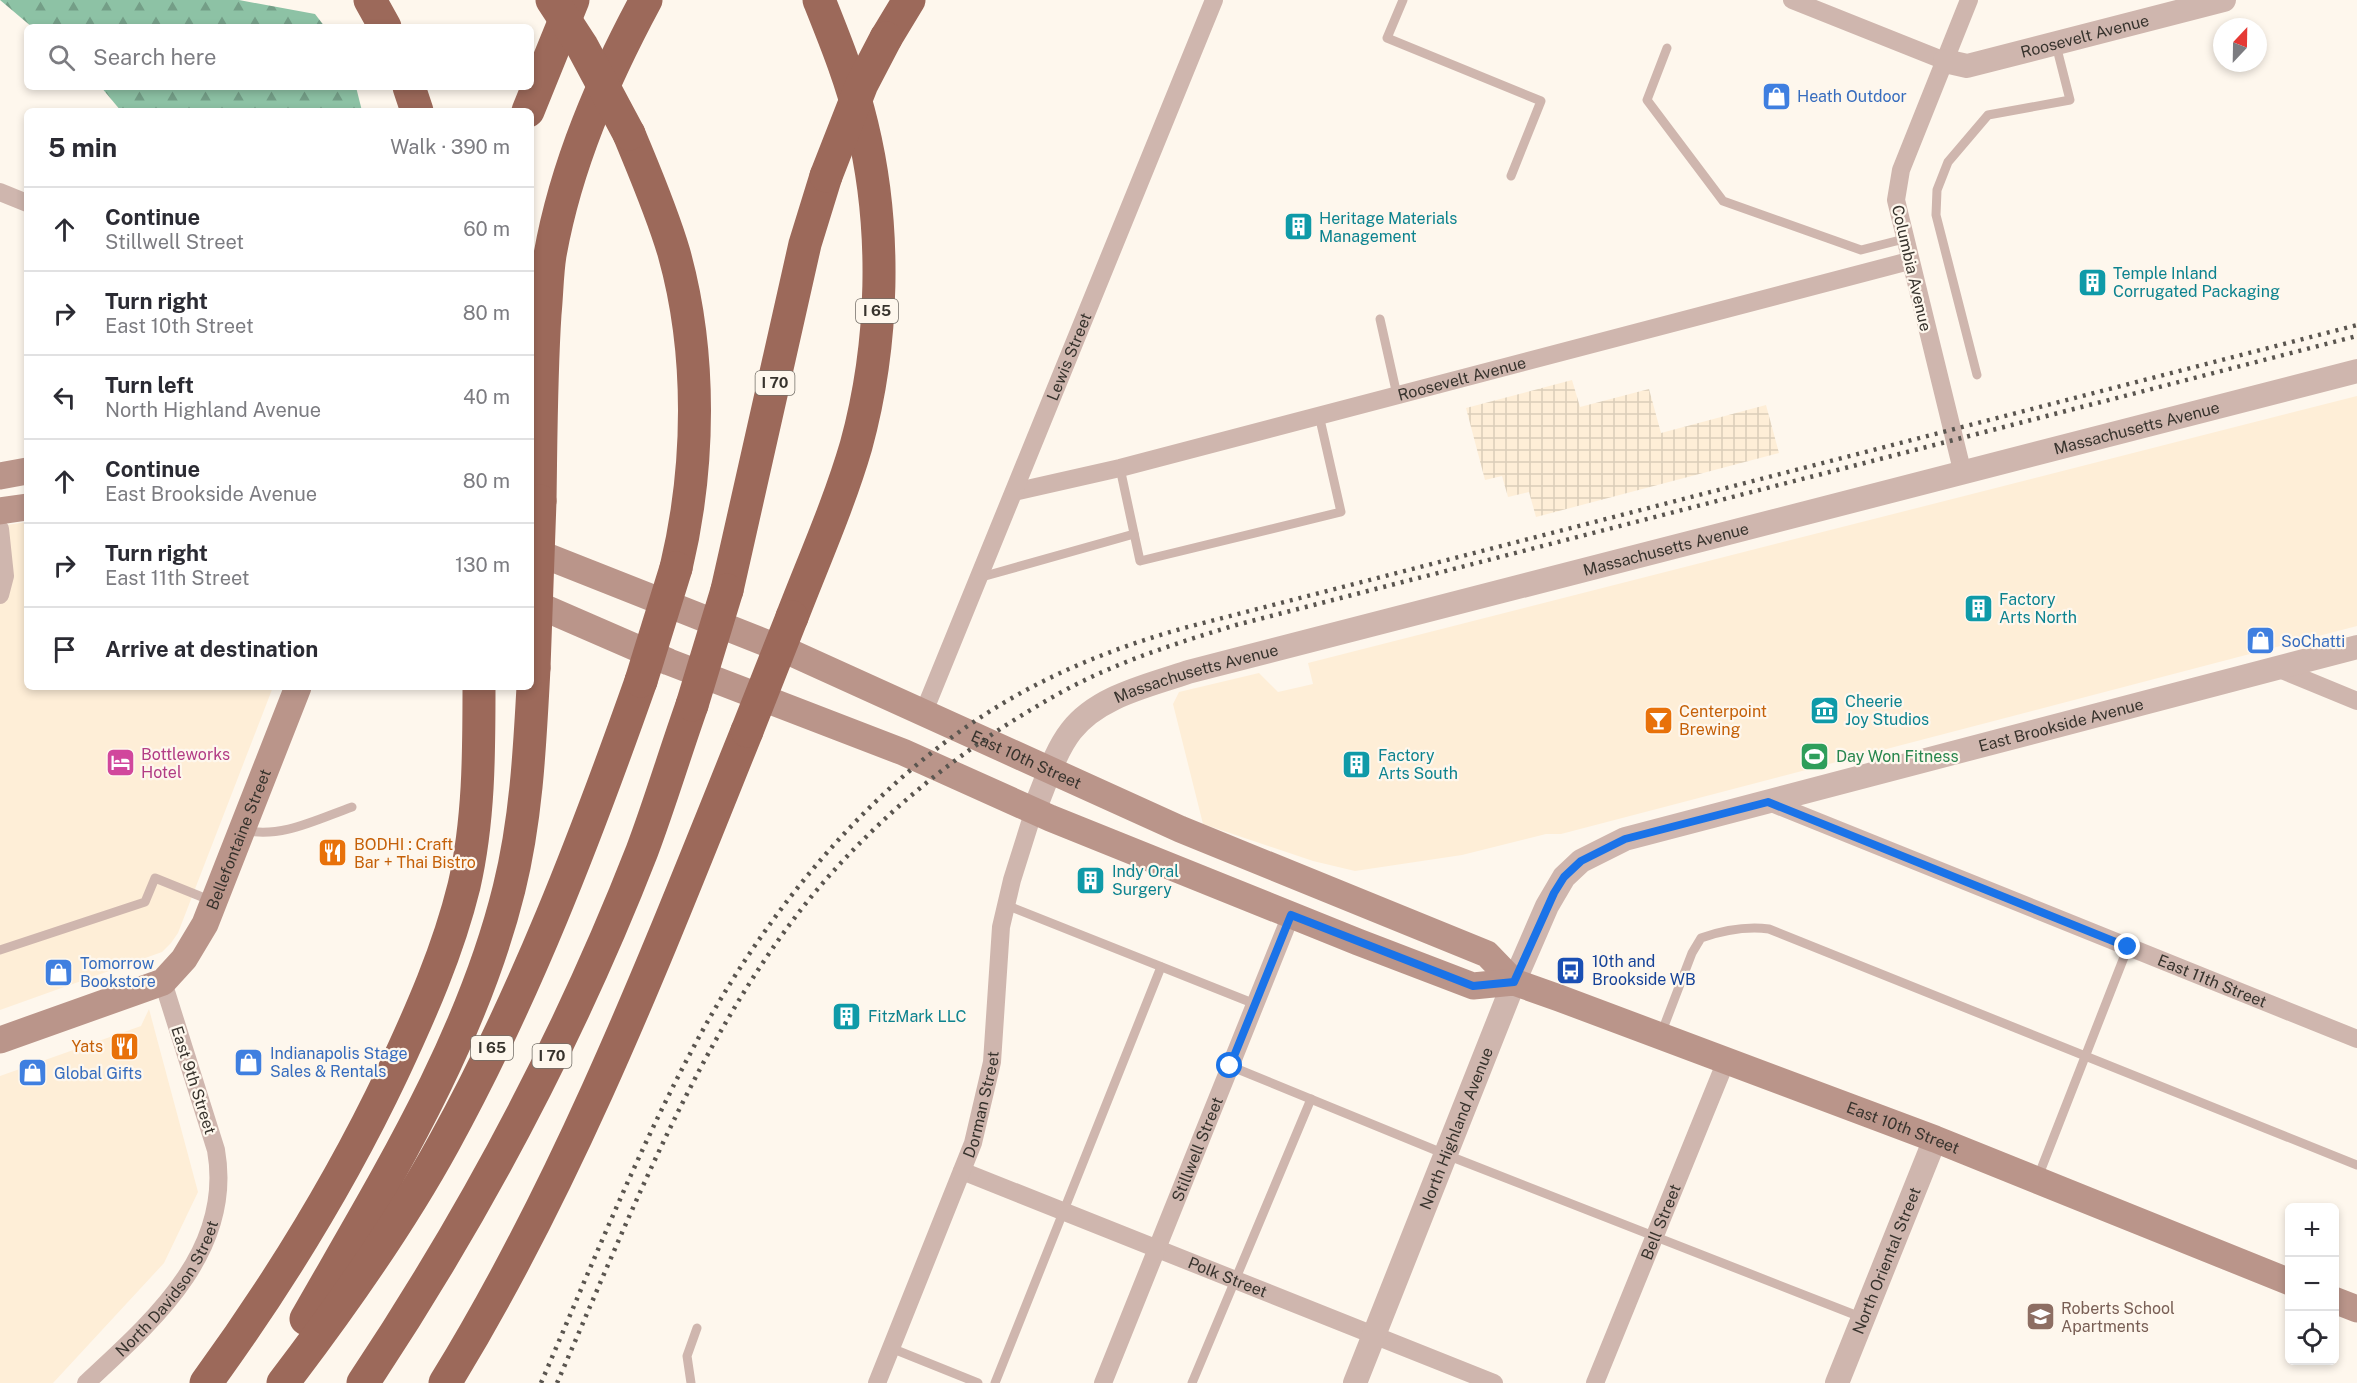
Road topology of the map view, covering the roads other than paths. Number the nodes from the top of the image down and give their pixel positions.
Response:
1 (370, 0) edge
2 (552, 0) edge
3 (573, 0) edge
4 (646, 0) edge
5 (819, 0) edge
6 (909, 0) edge
7 (1214, 0) edge
8 (1403, 0) edge
9 (1792, 0) edge
10 (1969, 0) edge
11 (2224, 0) edge
12 (383, 24) edge
13 (2056, 43) junction
14 (1667, 48) dead end
15 (1945, 61) junction
16 (410, 90) edge
17 (416, 108) edge
18 (529, 108) edge
19 (1511, 176) dead end
20 (0, 192) edge
21 (24, 202) edge
22 (1904, 239) junction
23 (1909, 261) junction
24 (1380, 319) dead end
25 (2357, 371) edge
26 (1977, 375) dead end
27 (1397, 395) junction
28 (1319, 416) junction
29 (1120, 468) junction
30 (24, 472) edge
31 (1963, 474) junction
32 (0, 476) edge
33 (1014, 492) junction
34 (24, 507) edge
35 (0, 511) edge
36 (0, 529) edge
37 (1134, 534) junction
38 (534, 551) edge
39 (978, 578) junction
40 (0, 595) edge
41 (534, 603) edge
42 (2357, 647) edge
43 (534, 668) edge
44 (2277, 668) junction
45 (297, 690) edge
46 (479, 690) edge
47 (533, 690) edge
48 (2357, 701) edge
49 (923, 714) junction
50 (1051, 772) junction
51 (1768, 802) junction
52 (352, 807) dead end
53 (1034, 810) junction
54 (242, 829) junction
55 (1564, 877) joint
56 (214, 901) junction
57 (1006, 905) junction
58 (1291, 915) junction
59 (2128, 947) junction
60 (0, 950) edge
61 (1161, 967) junction
62 (163, 982) junction
63 (1514, 982) junction
64 (1255, 1004) junction
65 (1660, 1036) junction
66 (2357, 1039) edge
67 (0, 1040) edge
68 (2085, 1054) junction
69 (1726, 1061) junction
70 (1230, 1066) junction
71 (1311, 1099) junction
72 (1935, 1139) junction
73 (1446, 1154) junction
74 (2357, 1165) edge
75 (962, 1171) junction
76 (220, 1179) joint
77 (2037, 1180) junction
78 (1064, 1211) junction
79 (1654, 1237) junction
80 (1157, 1248) junction
81 (1233, 1279) junction
82 (2285, 1280) edge
83 (2339, 1302) edge
84 (2357, 1309) edge
85 (1863, 1317) junction
86 (697, 1328) dead end
87 (1374, 1335) junction
88 (891, 1348) junction
89 (86, 1383) edge
90 (206, 1383) edge
91 (270, 1383) edge
92 (283, 1383) edge
93 (363, 1383) edge
94 (444, 1383) edge
95 (691, 1383) edge
96 (877, 1383) edge
97 (978, 1383) edge
98 (995, 1383) edge
99 (1103, 1383) edge
100 (1192, 1383) edge
101 (1355, 1383) edge
102 (1494, 1383) edge
103 (1595, 1383) edge
104 (1837, 1383) edge

1 - 12 highway
2 - 92 highway, I 65, bridge
3 - 18 highway
4 - 43 highway, bridge
5 - 94 highway, I 65, bridge
6 - 93 highway, I 70, bridge
7 - 33 street, Lewis Street
8 - 19 lane
9 - 15 street
10 - 15 street, Columbia Avenue
11 - 13 street, Roosevelt Avenue
13 - 15 street, Roosevelt Avenue
13 - 26 lane
14 - 22 lane
15 - 22 street, Columbia Avenue
16 - 17 highway
20 - 21 street
22 - 23 street, Columbia Avenue
23 - 27 street, Roosevelt Avenue
23 - 31 street, Columbia Avenue
24 - 27 lane
25 - 31 street, Massachusetts Avenue
27 - 28 street, Roosevelt Avenue
28 - 29 street, Roosevelt Avenue
28 - 37 lane
29 - 33 street, Roosevelt Avenue
29 - 37 lane
30 - 32 main road
31 - 50 street, Massachusetts Avenue
33 - 39 street, Lewis Street
34 - 35 main road
36 - 40 street
37 - 39 lane
38 - 49 main road, East 10th Street
39 - 49 street, Lewis Street
41 - 53 main road, East 10th Street
42 - 44 street, East Brookside Avenue
44 - 48 street
44 - 51 street, East Brookside Avenue
45 - 54 main road, Bellefontaine Street
46 - 90 highway
47 - 91 highway, bridge
49 - 50 main road, East 10th Street
50 - 53 street, Massachusetts Avenue
50 - 63 main road, East 10th Street
51 - 55 street, East Brookside Avenue
51 - 59 street, East 11th Street
52 - 54 lane
53 - 57 street, Dorman Street
53 - 58 main road, East 10th Street
54 - 56 main road, Bellefontaine Street
55 - 63 street, North Highland Avenue
56 - 60 lane
56 - 62 main road, Bellefontaine Street
57 - 61 lane
57 - 75 street, Dorman Street
58 - 63 main road, East 10th Street
58 - 64 street, Stillwell Street
59 - 66 street, East 11th Street
59 - 68 lane
61 - 64 lane
61 - 78 lane
62 - 67 main road
62 - 76 street, East 9th Street
63 - 65 main road, East 10th Street
63 - 73 street, North Highland Avenue
64 - 70 street, Stillwell Street
65 - 68 lane
65 - 69 main road, East 10th Street
68 - 74 lane
68 - 77 lane
69 - 72 main road, East 10th Street
69 - 79 street, Bell Street
70 - 71 lane
70 - 80 street, Stillwell Street
71 - 73 lane
71 - 81 lane
72 - 77 main road, East 10th Street
72 - 85 street, North Oriental Street
73 - 79 lane
73 - 87 street, North Highland Avenue
75 - 78 street, Polk Street
75 - 88 street, Dorman Street
76 - 89 street, North Davidson Street
77 - 82 main road, East 10th Street
78 - 80 street, Polk Street
78 - 98 lane
79 - 85 lane
79 - 103 street, Bell Street
80 - 81 street, Polk Street
80 - 99 street, Stillwell Street
81 - 87 street, Polk Street
81 - 100 lane
83 - 84 main road
85 - 104 street, North Oriental Street
86 - 95 lane
87 - 101 street, North Highland Avenue
87 - 102 street, Polk Street
88 - 96 street, Dorman Street
88 - 97 lane

